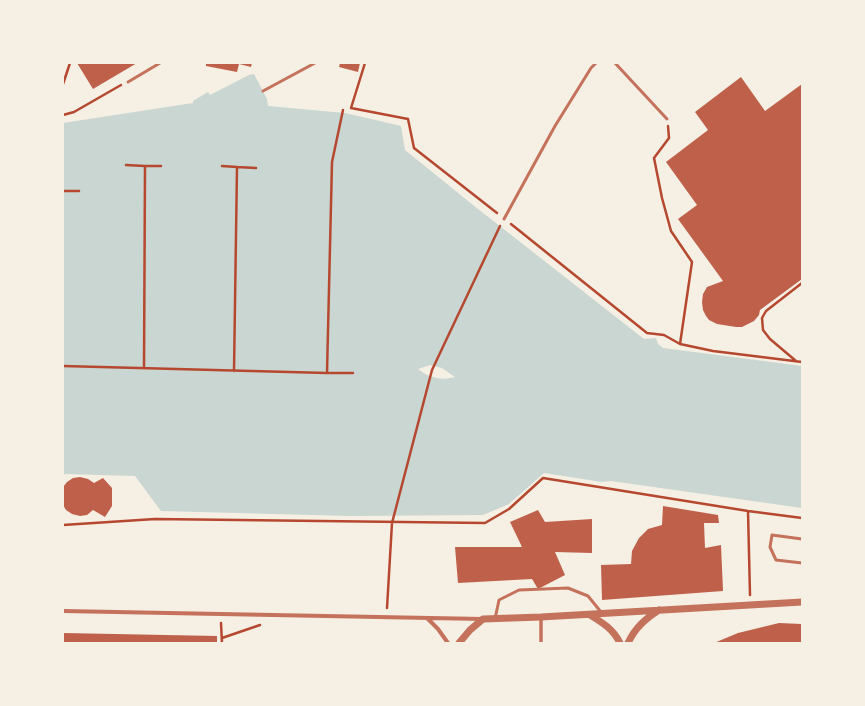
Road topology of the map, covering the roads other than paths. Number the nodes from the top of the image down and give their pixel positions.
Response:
1 (160, 63) edge
2 (314, 63) edge
3 (596, 63) edge
4 (615, 63) edge
5 (128, 82) road end
6 (263, 91) dead end
7 (667, 120) road end
8 (504, 218) road end
9 (802, 539) edge
10 (802, 563) edge
11 (802, 602) edge
12 (659, 610) junction
13 (63, 611) edge
14 (602, 614) junction
15 (590, 615) junction
16 (541, 617) junction
17 (427, 618) junction
18 (483, 619) junction
19 (495, 619) junction
20 (448, 643) edge
21 (459, 643) edge
22 (541, 643) edge
23 (620, 643) edge
24 (628, 643) edge

1 - 5 lane
2 - 6 lane
3 - 8 lane
4 - 7 lane
9 - 10 lane
11 - 12 street
12 - 14 street
12 - 24 street
13 - 17 street
14 - 15 street
14 - 19 lane
15 - 16 street
15 - 23 street
16 - 19 street
16 - 22 street
17 - 18 street
17 - 20 street
18 - 19 street
18 - 21 street

